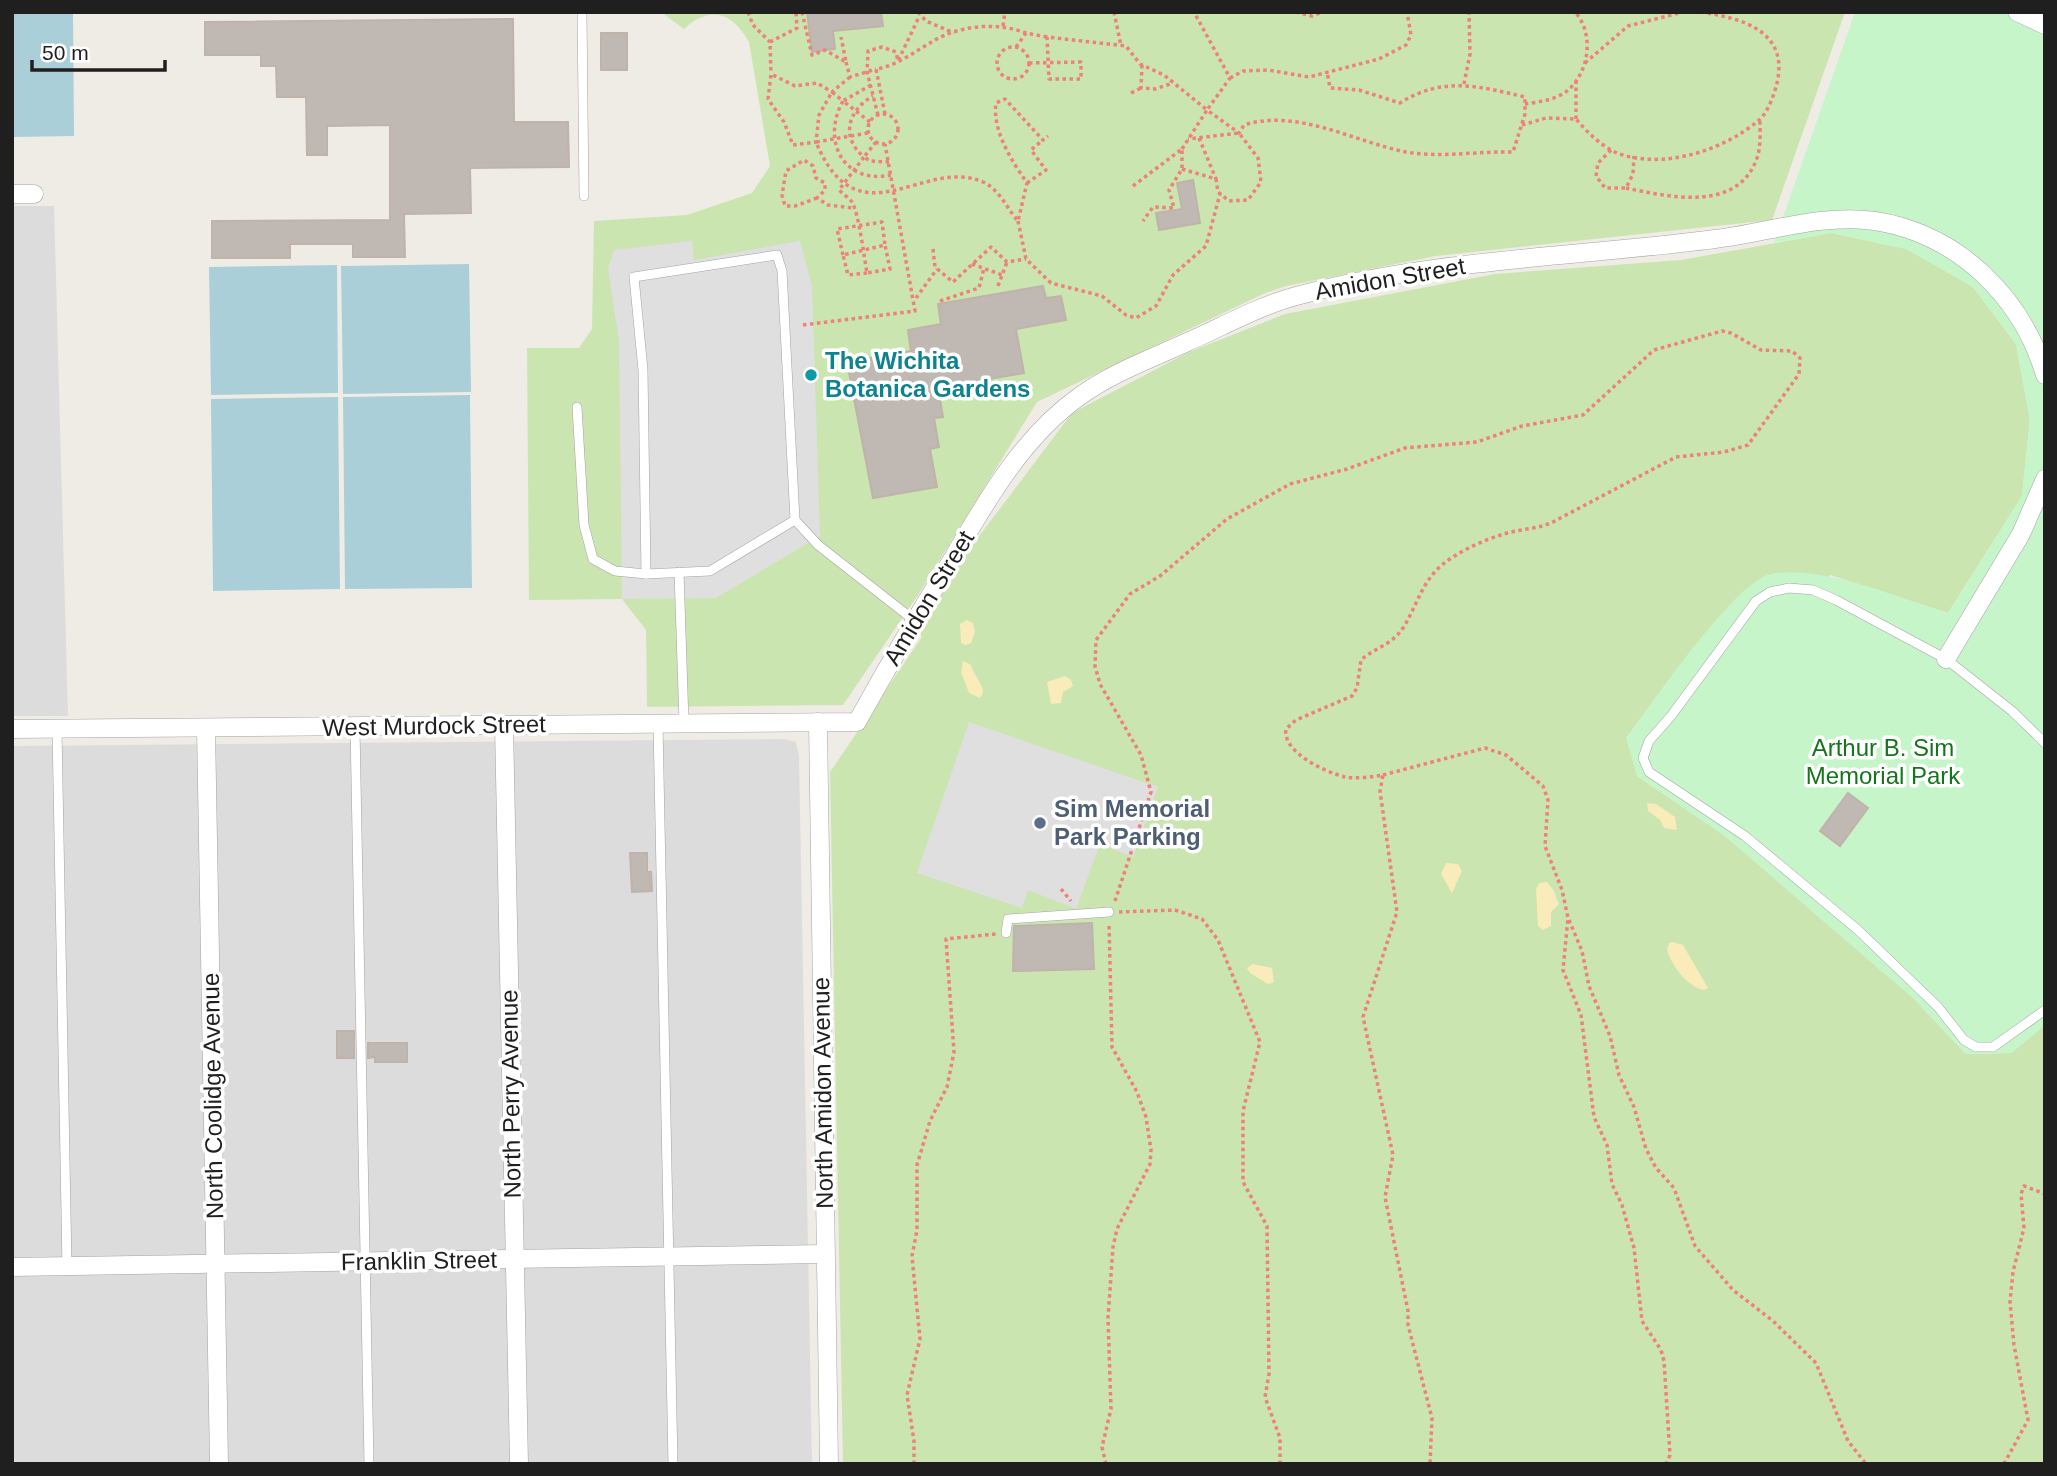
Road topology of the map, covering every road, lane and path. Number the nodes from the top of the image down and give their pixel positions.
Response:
1 (582, 12) edge
2 (748, 12) edge
3 (796, 12) edge
4 (802, 12) edge
5 (1004, 12) edge
6 (1114, 12) edge
7 (1194, 12) edge
8 (1296, 12) edge
9 (1322, 12) edge
10 (1407, 12) edge
11 (1469, 12) edge
12 (1575, 12) edge
13 (1683, 12) edge
14 (1700, 12) edge
15 (2017, 12) edge
16 (918, 14) edge
17 (2045, 25) edge
18 (1003, 26) junction
19 (955, 33) junction
20 (1026, 33) junction
21 (841, 37) dead end
22 (1047, 37) junction
23 (770, 42) junction
24 (1121, 46) junction
25 (1016, 47) junction
26 (898, 61) junction
27 (846, 62) junction
28 (1029, 63) junction
29 (1048, 64) junction
30 (1584, 64) junction
31 (1142, 65) junction
32 (876, 69) junction
33 (1327, 71) junction
34 (867, 72) junction
35 (771, 74) junction
36 (850, 77) junction
37 (1230, 78) junction
38 (1576, 81) junction
39 (1173, 83) junction
40 (1464, 84) junction
41 (871, 85) junction
42 (1141, 88) junction
43 (832, 92) junction
44 (1131, 93) dead end
45 (873, 96) junction
46 (843, 101) junction
47 (1525, 104) junction
48 (855, 110) junction
49 (1207, 110) junction
50 (885, 114) junction
51 (878, 115) junction
52 (1576, 119) junction
53 (1760, 120) junction
54 (870, 122) junction
55 (1522, 124) junction
56 (868, 133) junction
57 (1239, 133) junction
58 (849, 136) junction
59 (1048, 136) dead end
60 (1199, 138) junction
61 (832, 139) junction
62 (1188, 139) junction
63 (1042, 140) junction
64 (816, 142) junction
65 (876, 142) junction
66 (886, 144) junction
67 (1182, 149) junction
68 (1612, 149) junction
69 (1634, 156) junction
70 (864, 157) junction
71 (889, 162) junction
72 (855, 169) junction
73 (1182, 169) junction
74 (891, 175) junction
75 (1216, 179) junction
76 (845, 182) junction
77 (1027, 183) junction
78 (1133, 186) dead end
79 (1626, 188) junction
80 (895, 192) junction
81 (12, 194) edge
82 (34, 194) dead end
83 (1220, 194) junction
84 (584, 196) dead end
85 (817, 198) junction
86 (853, 208) junction
87 (1018, 221) junction
88 (1143, 221) dead end
89 (857, 225) junction
90 (885, 245) junction
91 (933, 248) dead end
92 (863, 251) junction
93 (843, 254) junction
94 (1027, 259) junction
95 (1007, 262) junction
96 (972, 264) junction
97 (984, 268) junction
98 (937, 269) junction
99 (867, 273) junction
100 (1002, 275) junction
101 (998, 286) dead end
102 (915, 299) junction
103 (940, 301) dead end
104 (803, 325) dead end
105 (2045, 375) edge
106 (577, 407) dead end
107 (2045, 479) edge
108 (795, 520) junction
109 (679, 572) junction
110 (646, 574) junction
111 (915, 621) junction
112 (1946, 659) junction
113 (818, 722) junction
114 (857, 722) joint
115 (684, 723) junction
116 (658, 724) junction
117 (503, 725) junction
118 (355, 727) junction
119 (206, 728) junction
120 (12, 729) edge
121 (57, 729) junction
122 (2045, 743) edge
123 (1383, 775) junction
124 (1109, 912) junction
125 (1568, 918) junction
126 (1006, 933) joint
127 (2045, 1010) edge
128 (2045, 1194) edge
129 (825, 1254) junction
130 (667, 1257) junction
131 (515, 1259) junction
132 (365, 1262) junction
133 (216, 1264) junction
134 (12, 1267) edge
135 (67, 1267) junction
136 (219, 1464) edge
137 (369, 1464) edge
138 (519, 1464) edge
139 (673, 1464) edge
140 (829, 1464) edge
141 (914, 1464) edge
142 (1106, 1464) edge
143 (1280, 1464) edge
144 (1430, 1464) edge
145 (1666, 1464) edge
146 (1866, 1464) edge
147 (2004, 1464) edge

1 - 84 lane
2 - 23 path
3 - 23 path
4 - 27 path
5 - 18 path
6 - 24 path
7 - 37 path
8 - 9 path
10 - 33 path
11 - 40 path
12 - 30 path
13 - 30 path
14 - 53 path
15 - 17 street
16 - 19 path
16 - 26 path
18 - 19 path
18 - 20 path
19 - 26 path
20 - 22 path
20 - 25 path
21 - 27 path
22 - 24 path
22 - 29 path
23 - 35 path
24 - 31 path
25 - 28 path
25 - 28 path
26 - 32 path
26 - 34 path
27 - 36 path
28 - 29 path
29 - 29 path
30 - 38 path
31 - 39 path
31 - 42 path
32 - 34 path
32 - 50 path
33 - 37 path
33 - 40 path
34 - 36 path
34 - 41 path
35 - 43 path
35 - 64 path
36 - 43 path
37 - 49 path
38 - 47 path
38 - 52 path
39 - 42 path
39 - 49 path
40 - 47 path
41 - 45 path
41 - 46 path
42 - 44 path
43 - 46 path
43 - 64 path
45 - 48 path
45 - 51 path
46 - 48 path
46 - 61 path
47 - 55 path
48 - 54 path
48 - 58 path
49 - 57 path
49 - 62 path
50 - 51 path
50 - 66 path
51 - 54 path
52 - 55 path
52 - 68 path
53 - 69 path
53 - 79 path
54 - 56 path
55 - 57 path
56 - 58 path
56 - 65 path
57 - 60 path
57 - 83 path
58 - 61 path
58 - 70 path
59 - 63 path
60 - 62 path
60 - 75 path
61 - 64 path
61 - 72 path
62 - 67 path
63 - 77 path
63 - 77 path
64 - 76 path
65 - 66 path
65 - 70 path
66 - 71 path
67 - 73 path
67 - 78 path
68 - 69 path
68 - 79 path
69 - 79 path
70 - 71 path
70 - 72 path
71 - 74 path
72 - 74 path
72 - 76 path
73 - 75 path
73 - 88 path
74 - 80 path
75 - 83 path
76 - 80 path
76 - 86 path
77 - 87 path
80 - 87 path
80 - 102 path
81 - 82 street
83 - 94 path
85 - 85 path
85 - 86 path
86 - 89 path
87 - 94 path
89 - 90 path
89 - 92 path
89 - 93 path
90 - 92 path
90 - 99 path
91 - 98 path
92 - 93 path
92 - 99 path
93 - 99 path
94 - 95 path
95 - 96 path
95 - 100 path
96 - 97 path
96 - 98 path
97 - 100 path
97 - 103 path
98 - 102 path
100 - 101 path
102 - 104 path
105 - 111 street, Amidon Street
106 - 110 lane
107 - 112 street
108 - 109 lane
108 - 110 lane
108 - 111 lane
109 - 110 lane
109 - 115 lane
111 - 114 street, Amidon Street
112 - 122 lane
112 - 127 lane
113 - 114 street, West Murdock Street
113 - 115 street, West Murdock Street
113 - 129 street, North Amidon Avenue
115 - 116 street, West Murdock Street
116 - 117 street, West Murdock Street
116 - 130 lane
117 - 118 street, West Murdock Street
117 - 131 street, North Perry Avenue
118 - 119 street, West Murdock Street
118 - 132 lane
119 - 121 street, West Murdock Street
119 - 133 street, North Coolidge Avenue
120 - 121 street, West Murdock Street
121 - 135 lane
123 - 124 path
123 - 125 path
123 - 144 path
124 - 126 lane
124 - 142 path
124 - 143 path
125 - 145 path
125 - 146 path
126 - 141 path
128 - 147 path
129 - 130 street, Franklin Street
129 - 140 street, North Amidon Avenue
130 - 131 street, Franklin Street
130 - 139 lane
131 - 132 street, Franklin Street
131 - 138 street, North Perry Avenue
132 - 133 street, Franklin Street
132 - 137 lane
133 - 135 street, Franklin Street
133 - 136 street, North Coolidge Avenue
134 - 135 street, Franklin Street

